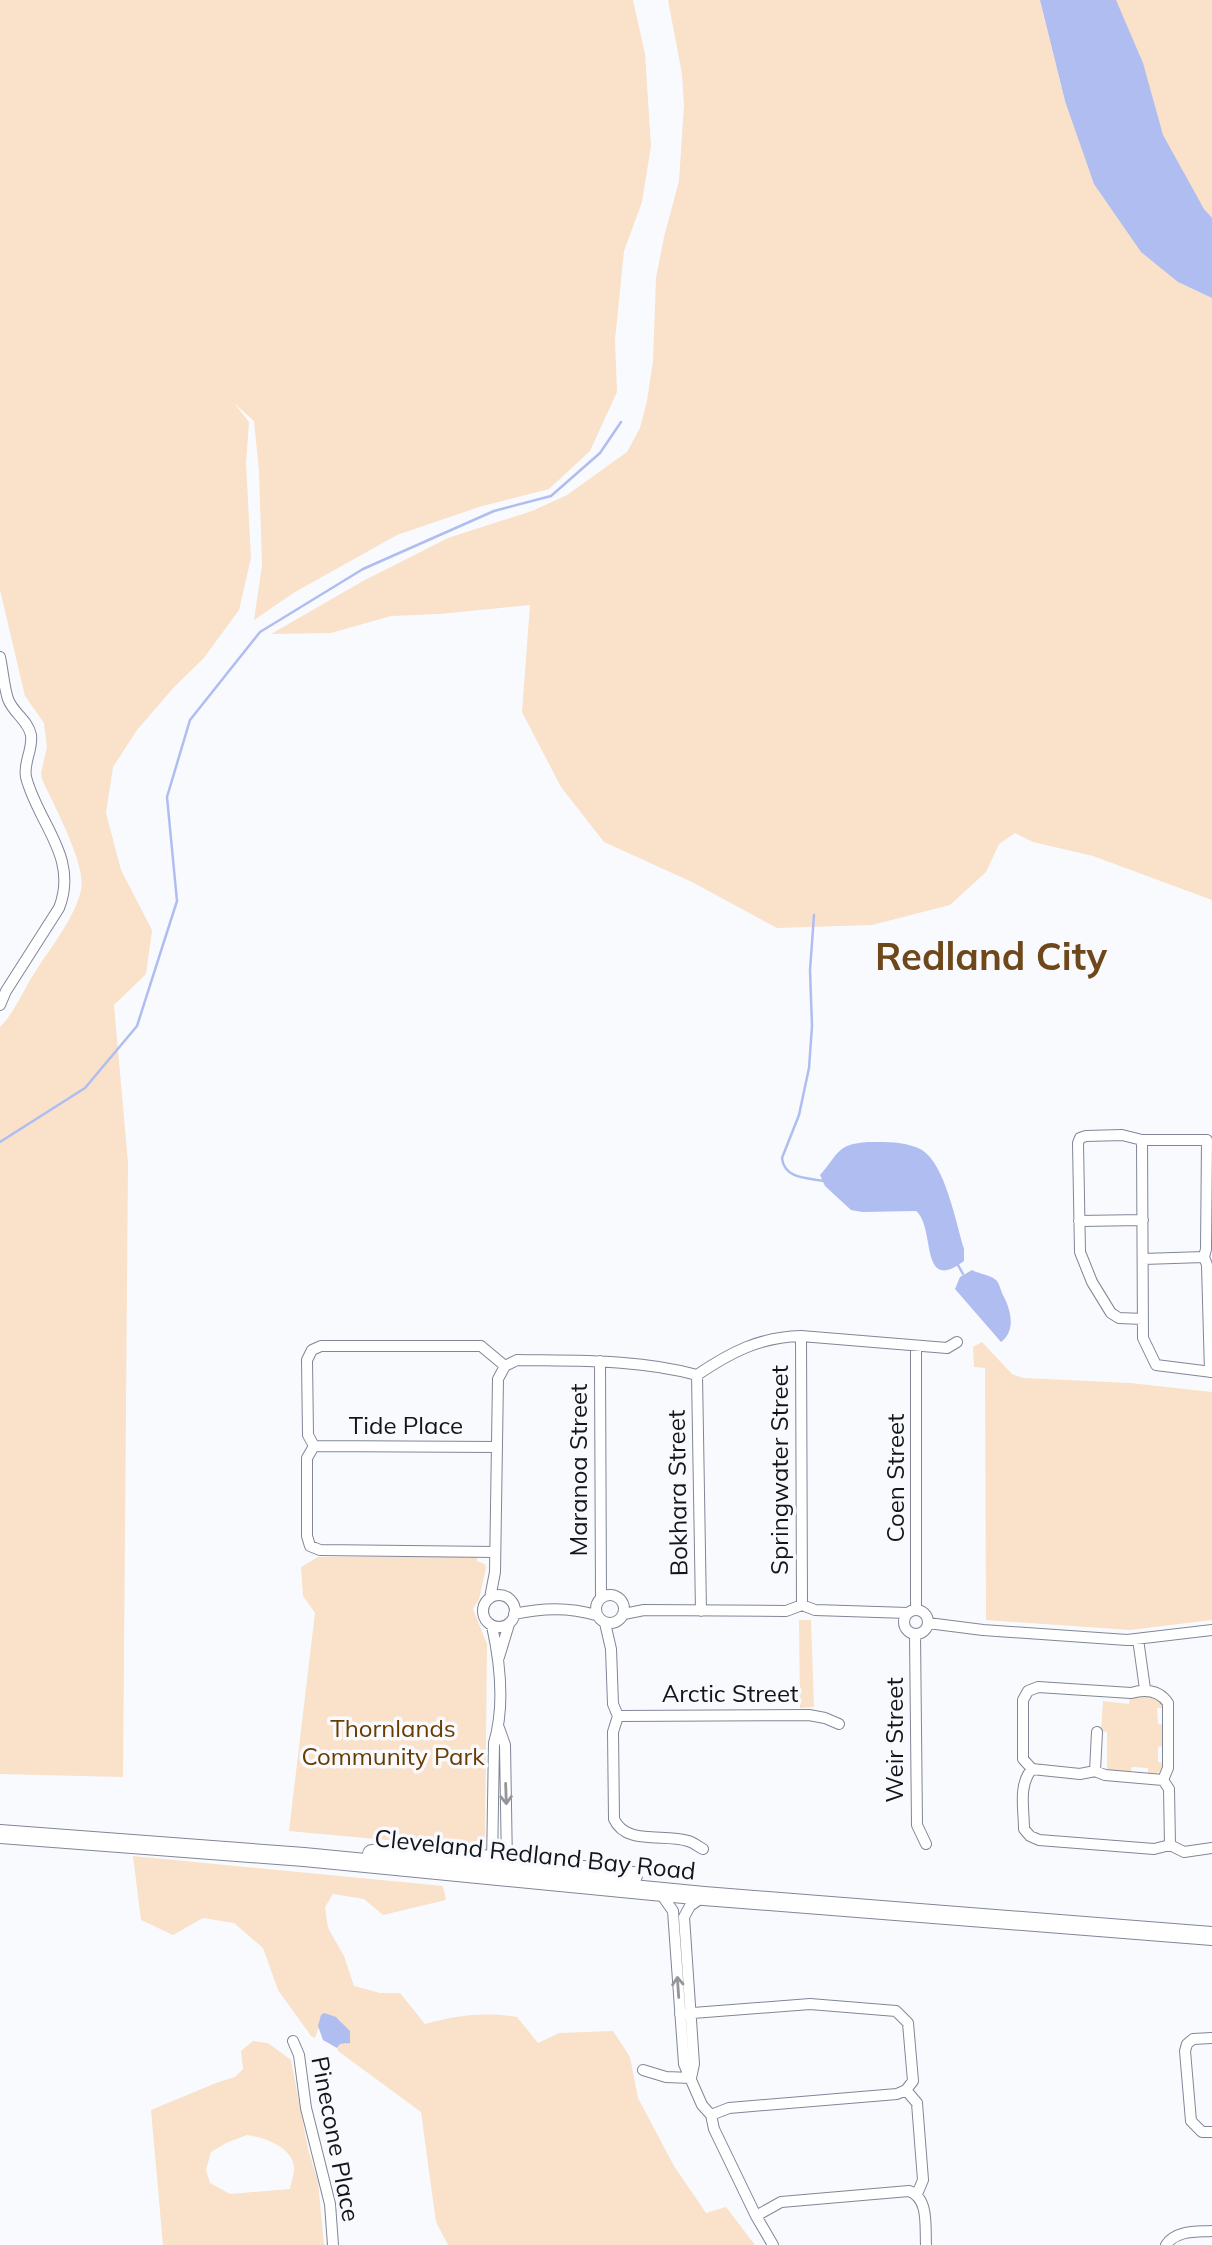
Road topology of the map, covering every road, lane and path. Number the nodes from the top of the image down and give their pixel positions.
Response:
1 (0, 657) edge
2 (0, 1005) edge
3 (1142, 1140) junction
4 (1143, 1220) junction
5 (1079, 1221) junction
6 (1204, 1257) junction
7 (1143, 1259) junction
8 (1143, 1319) junction
9 (801, 1336) junction
10 (957, 1342) dead end
11 (916, 1346) junction
12 (600, 1361) junction
13 (505, 1366) junction
14 (1211, 1372) edge
15 (697, 1375) junction
16 (314, 1446) junction
17 (497, 1447) junction
18 (495, 1552) junction
19 (495, 1572) junction
20 (503, 1596) junction
21 (490, 1598) junction
22 (608, 1599) junction
23 (512, 1603) junction
24 (802, 1605) junction
25 (578, 1609) junction
26 (533, 1610) junction
27 (644, 1610) junction
28 (701, 1611) junction
29 (912, 1611) junction
30 (881, 1613) junction
31 (624, 1614) junction
32 (596, 1615) junction
33 (511, 1619) junction
34 (605, 1623) junction
35 (616, 1623) junction
36 (928, 1623) junction
37 (492, 1626) junction
38 (1212, 1630) edge
39 (910, 1631) junction
40 (1138, 1639) junction
41 (611, 1649) junction
42 (499, 1657) junction
43 (1145, 1689) junction
44 (618, 1716) junction
45 (839, 1724) dead end
46 (499, 1727) junction
47 (1097, 1732) dead end
48 (1032, 1769) junction
49 (1096, 1771) junction
50 (1163, 1780) junction
51 (0, 1834) edge
52 (926, 1844) dead end
53 (1170, 1845) junction
54 (1212, 1848) edge
55 (703, 1849) dead end
56 (499, 1869) junction
57 (658, 1891) junction
58 (704, 1896) junction
59 (761, 1899) junction
60 (1140, 1932) junction
61 (1212, 1936) edge
62 (1212, 1948) edge
63 (685, 2013) junction
64 (1212, 2038) edge
65 (293, 2041) dead end
66 (643, 2070) dead end
67 (691, 2078) junction
68 (906, 2090) junction
69 (711, 2115) junction
70 (1212, 2132) edge
71 (916, 2193) junction
72 (756, 2216) junction
73 (1212, 2231) edge
74 (333, 2245) edge
75 (773, 2245) edge
76 (926, 2245) edge
77 (1166, 2245) edge

1 - 2 street
3 - 4 street
3 - 5 street
3 - 6 street
4 - 5 street
4 - 7 street
5 - 8 street
6 - 7 street
6 - 14 street
7 - 8 street
8 - 14 street
9 - 11 street
9 - 15 street
9 - 24 street, Springwater Street
10 - 11 street
11 - 29 street, Coen Street
12 - 13 street
12 - 15 street
12 - 22 street, Maranoa Street
13 - 16 street
13 - 17 street
15 - 28 street, Bokhara Street
16 - 17 street, Tide Place
16 - 18 street
17 - 18 street
18 - 19 street
19 - 20 street
19 - 21 street
20 - 21 street
20 - 23 street
21 - 37 street
22 - 25 street
22 - 27 street
22 - 31 street
22 - 32 street
23 - 26 street
23 - 33 street
24 - 28 street
24 - 30 street
25 - 26 street
25 - 32 street
26 - 33 street
27 - 28 street
27 - 31 street
29 - 30 street
29 - 36 street
29 - 39 street
30 - 39 street
31 - 35 street
32 - 34 street
33 - 37 street
33 - 42 street
34 - 35 street
34 - 41 street
35 - 41 street
36 - 39 street
36 - 40 street
37 - 42 street
38 - 40 street
39 - 52 street, Weir Street
40 - 43 street
41 - 44 street
42 - 46 street
43 - 48 street
43 - 50 street
44 - 45 street, Arctic Street
44 - 55 street
46 - 56 street
46 -> 56 street
47 - 49 street
48 - 49 street
48 - 53 street
49 - 50 street
50 - 53 street
51 - 56 highway, Cleveland Redland Bay Road
53 - 54 street
56 - 57 highway, Cleveland Redland Bay Road
56 - 59 highway, Cleveland Redland Bay Road
57 - 58 highway, Cleveland Redland Bay Road
63 -> 57 street
58 - 59 highway, Cleveland Redland Bay Road
58 - 63 street
59 - 60 highway, Cleveland Redland Bay Road
60 - 61 highway, Cleveland Redland Bay Road
60 - 62 highway, Cleveland Redland Bay Road
63 - 67 street
63 - 68 street
64 - 70 street
65 - 74 street, Pinecone Place
66 - 67 street
67 - 69 street
68 - 69 street
68 - 71 street
69 - 72 street
71 - 72 street
71 - 76 street
72 - 75 street
73 - 77 street

